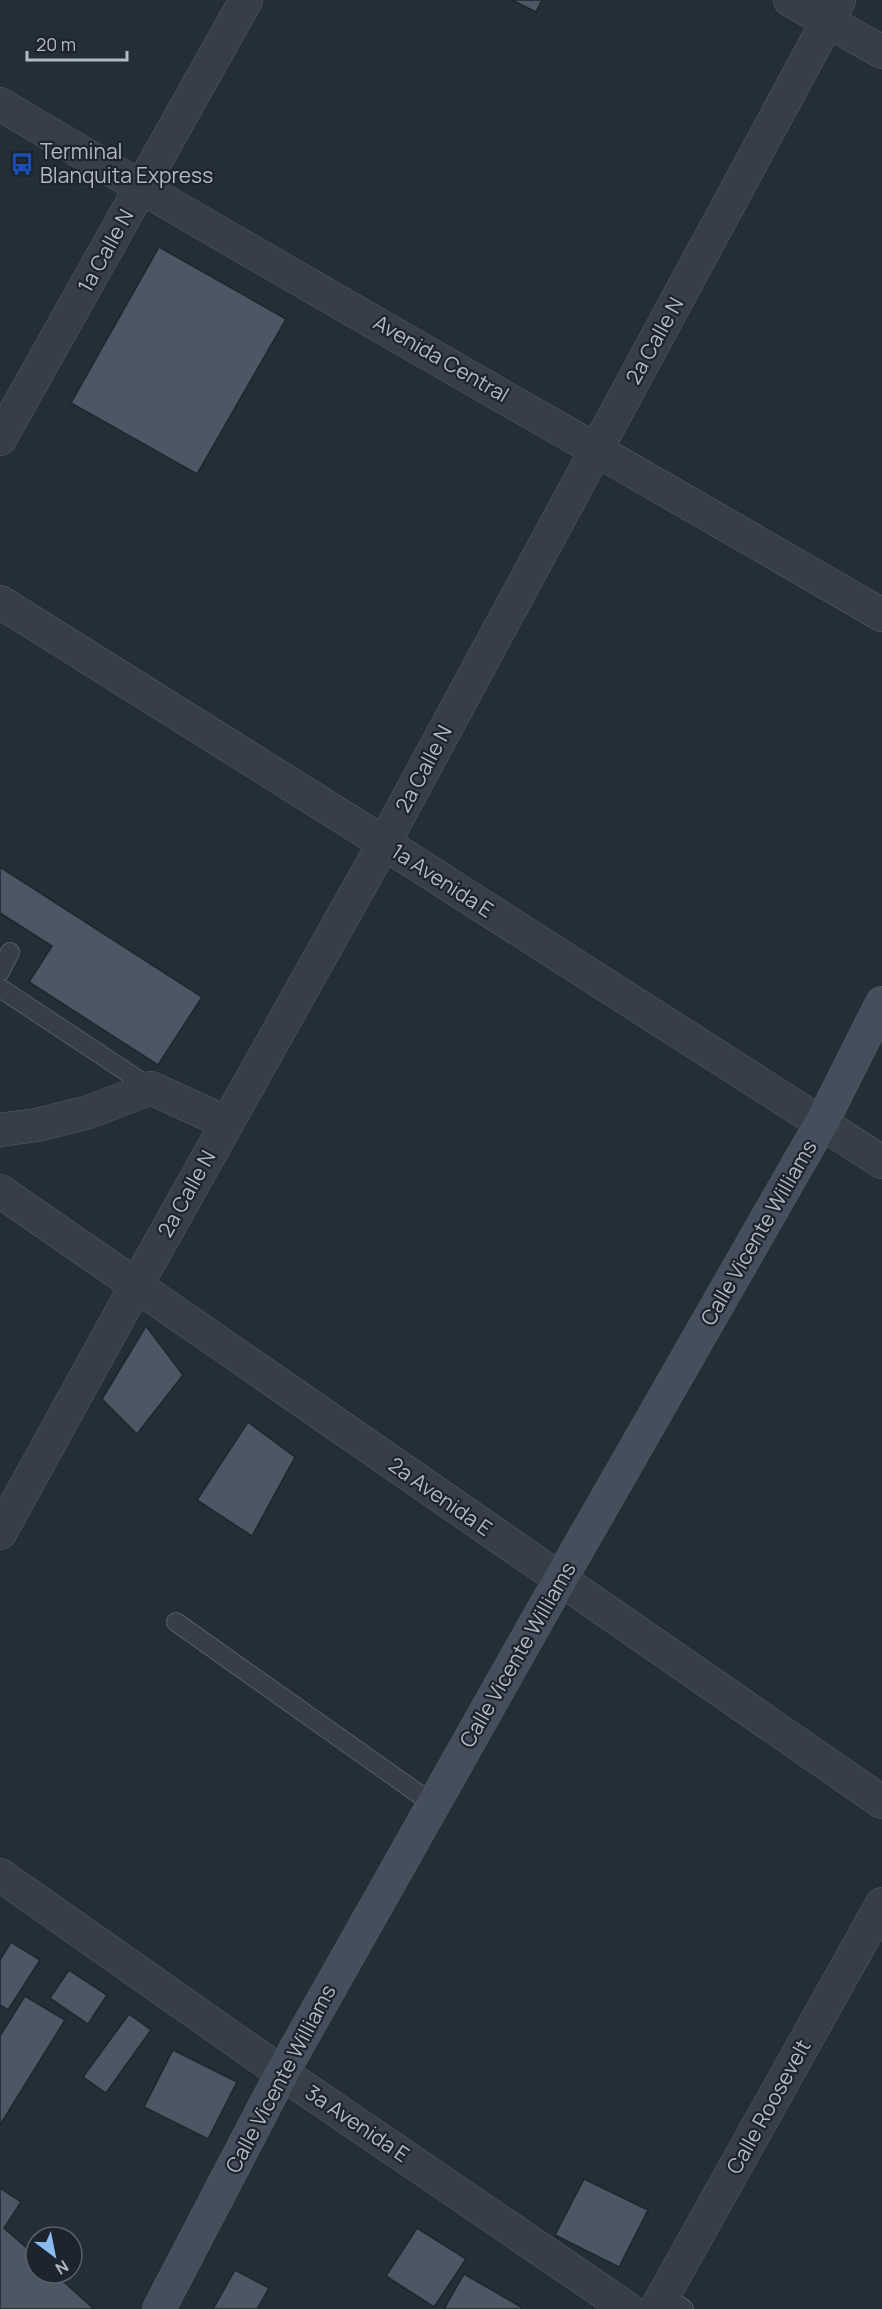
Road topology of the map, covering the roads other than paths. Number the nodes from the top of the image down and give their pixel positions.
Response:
1 (790, 0) edge
2 (238, 3) edge
3 (833, 10) edge
4 (882, 52) edge
5 (0, 104) edge
6 (141, 188) junction
7 (0, 439) edge
8 (596, 448) junction
9 (0, 602) edge
10 (882, 615) edge
11 (384, 843) junction
12 (10, 952) dead end
13 (0, 972) edge
14 (0, 988) edge
15 (882, 1003) edge
16 (151, 1088) junction
17 (227, 1123) junction
18 (821, 1124) junction
19 (0, 1130) edge
20 (882, 1162) edge
21 (0, 1191) edge
22 (135, 1286) junction
23 (0, 1533) edge
24 (560, 1580) junction
25 (176, 1622) dead end
26 (882, 1802) edge
27 (433, 1804) junction
28 (0, 1875) edge
29 (882, 1904) edge
30 (282, 2073) junction
31 (668, 2304) edge
32 (159, 2309) edge
33 (628, 2309) edge

1 - 3 street
2 - 6 street, 1a Calle N
3 - 4 street
3 - 8 street, 2a Calle N
5 - 6 street, Avenida Central
6 - 7 street, 1a Calle N
6 - 8 street, Avenida Central
8 - 10 street, Avenida Central
8 - 11 street, 2a Calle N
9 - 11 street, 1a Avenida E
11 - 17 street, 2a Calle N
11 - 18 street, 1a Avenida E
12 - 13 lane
14 - 16 lane
15 - 18 main road, Calle Vicente Williams
16 - 17 street
16 - 19 street
17 - 22 street, 2a Calle N
18 - 20 street, 1a Avenida E
18 - 24 main road, Calle Vicente Williams
21 - 22 street, 2a Avenida E
22 - 23 street, 2a Calle N
22 - 24 street, 2a Avenida E
24 - 26 street, 2a Avenida E
24 - 27 main road, Calle Vicente Williams
25 - 27 lane
27 - 30 main road, Calle Vicente Williams
28 - 30 street, 3a Avenida E
29 - 31 street, Calle Roosevelt
30 - 32 main road, Calle Vicente Williams
30 - 33 street, 3a Avenida E

